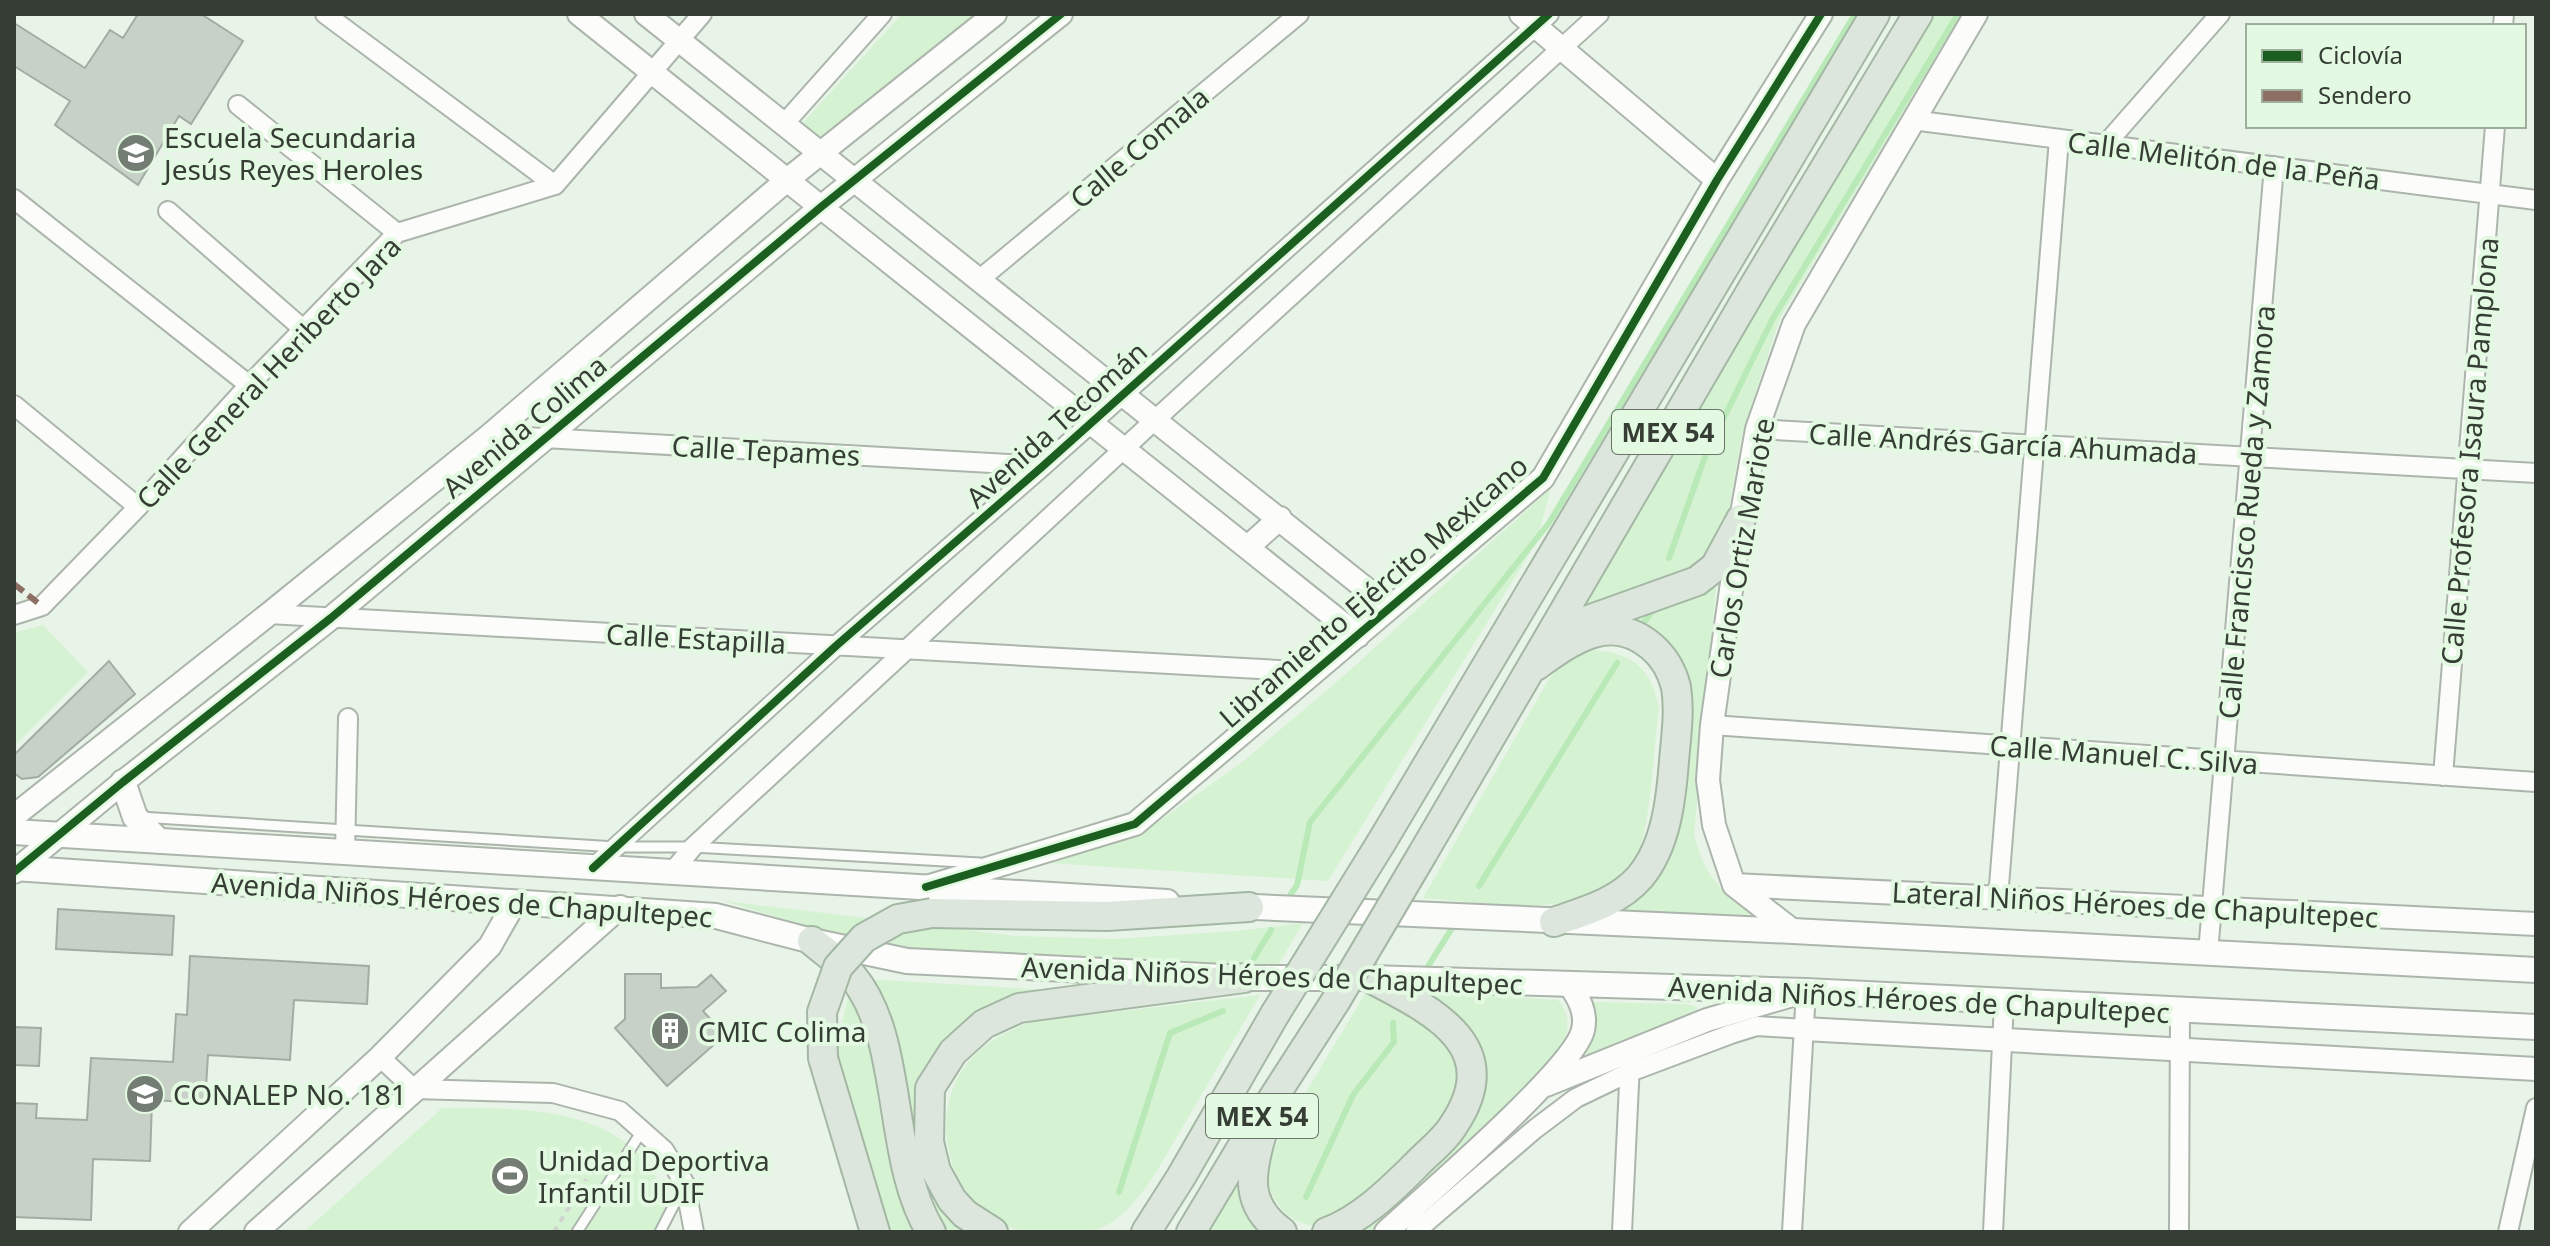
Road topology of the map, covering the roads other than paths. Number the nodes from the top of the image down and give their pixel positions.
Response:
1 (325, 14) edge
2 (579, 14) edge
3 (646, 14) edge
4 (702, 14) edge
5 (882, 14) edge
6 (995, 14) edge
7 (1061, 14) edge
8 (1299, 14) edge
9 (1599, 14) edge
10 (1821, 14) edge
11 (1875, 14) edge
12 (1918, 14) edge
13 (1976, 14) edge
14 (2220, 14) edge
15 (1535, 18) edge
16 (680, 41) junction
17 (1562, 46) junction
18 (653, 73) junction
19 (238, 105) dead end
20 (1912, 120) junction
21 (784, 124) junction
22 (2495, 128) edge
23 (2059, 139) junction
24 (2105, 145) junction
25 (822, 154) junction
26 (2274, 166) junction
27 (787, 180) junction
28 (855, 180) junction
29 (1717, 180) junction
30 (555, 185) junction
31 (2490, 194) junction
32 (14, 199) edge
33 (2536, 200) edge
34 (821, 207) junction
35 (168, 211) dead end
36 (397, 233) junction
37 (980, 279) junction
38 (303, 329) junction
39 (249, 385) junction
40 (1123, 394) junction
41 (14, 405) edge
42 (1156, 419) junction
43 (1091, 423) junction
44 (1757, 429) junction
45 (490, 435) junction
46 (544, 438) junction
47 (2035, 445) junction
48 (1125, 449) junction
49 (2250, 457) junction
50 (1043, 466) junction
51 (2468, 469) junction
52 (2536, 473) edge
53 (138, 507) junction
54 (1280, 518) junction
55 (1741, 519) junction
56 (1248, 547) junction
57 (1390, 608) junction
58 (269, 614) junction
59 (14, 615) edge
60 (331, 618) junction
61 (1550, 635) junction
62 (1358, 636) junction
63 (837, 645) junction
64 (907, 649) junction
65 (1529, 671) junction
66 (1315, 672) junction
67 (348, 718) dead end
68 (1712, 725) junction
69 (2011, 746) junction
70 (2225, 761) junction
71 (2443, 776) junction
72 (123, 782) junction
73 (2536, 782) edge
74 (14, 816) edge
75 (135, 817) junction
76 (14, 832) edge
77 (58, 835) junction
78 (345, 840) junction
79 (159, 841) junction
80 (616, 847) junction
81 (693, 847) junction
82 (1004, 864) junction
83 (593, 868) junction
84 (15, 869) edge
85 (672, 872) junction
86 (1734, 885) junction
87 (1998, 898) junction
88 (929, 900) junction
89 (515, 902) junction
90 (620, 907) junction
91 (1249, 907) joint
92 (2212, 908) junction
93 (1554, 922) junction
94 (2536, 924) edge
95 (1793, 931) junction
96 (812, 941) junction
97 (2208, 953) junction
98 (2536, 970) edge
99 (1244, 978) junction
100 (1370, 978) junction
101 (1569, 984) junction
102 (1806, 991) junction
103 (2004, 1002) junction
104 (2180, 1010) junction
105 (2536, 1027) edge
106 (1804, 1029) junction
107 (2003, 1039) junction
108 (2180, 1049) junction
109 (380, 1057) junction
110 (1630, 1061) junction
111 (2536, 1069) edge
112 (1541, 1087) junction
113 (414, 1089) junction
114 (1272, 1100) junction
115 (2536, 1108) edge
116 (642, 1131) junction
117 (1181, 1177) junction
118 (685, 1184) junction
119 (190, 1232) edge
120 (256, 1232) edge
121 (577, 1232) edge
122 (660, 1232) edge
123 (694, 1232) edge
124 (875, 1232) edge
125 (931, 1232) edge
126 (993, 1232) edge
127 (1124, 1232) edge
128 (1146, 1232) edge
129 (1191, 1232) edge
130 (1282, 1232) edge
131 (1327, 1232) edge
132 (1386, 1232) edge
133 (1415, 1232) edge
134 (1622, 1232) edge
135 (1792, 1232) edge
136 (1993, 1232) edge
137 (2179, 1232) edge
138 (2508, 1232) edge

1 - 30 street
2 - 18 street
3 - 16 street
4 - 16 street
5 - 21 street
6 - 25 street, Avenida Colima
7 - 28 street, Avenida Colima
8 - 37 street, Calle Comala
9 - 17 street
10 - 29 street, Libramiento Ejército Mexicano
11 - 117 highway, MEX 54, bridge
12 - 61 highway, MEX 54
13 - 20 street
14 - 24 street
15 - 17 street
15 - 40 street, Avenida Tecomán
16 - 18 street
16 - 21 street
17 - 29 street
17 - 42 street
18 - 27 street
18 - 30 street
19 - 36 street
20 - 23 street, Calle Melitón de la Peña
20 - 44 street, Carlos Ortiz Mariote
21 - 25 street
22 - 31 street, Calle Profesora Isaura Pamplona
23 - 24 street, Calle Melitón de la Peña
23 - 47 street
24 - 26 street, Calle Melitón de la Peña
25 - 27 street, Avenida Colima
25 - 28 street
26 - 31 street, Calle Melitón de la Peña
26 - 49 street, Calle Francisco Rueda y Zamora
27 - 34 street
27 - 45 street, Avenida Colima
28 - 34 street, Avenida Colima
28 - 37 street
29 - 57 street, Libramiento Ejército Mexicano
30 - 36 street, Calle General Heriberto Jara
31 - 33 street, Calle Melitón de la Peña
31 - 51 street, Calle Profesora Isaura Pamplona
32 - 39 street
34 - 43 street
34 - 46 street, Avenida Colima
35 - 38 street
36 - 38 street, Calle General Heriberto Jara
37 - 40 street
38 - 39 street, Calle General Heriberto Jara
39 - 53 street, Calle General Heriberto Jara
40 - 42 street
40 - 43 street, Avenida Tecomán
41 - 53 street
42 - 48 street
42 - 54 street
43 - 48 street
43 - 50 street, Avenida Tecomán
44 - 47 street, Calle Andrés García Ahumada
44 - 55 street, Carlos Ortiz Mariote
45 - 46 street, Calle Tepames
45 - 58 street, Avenida Colima
46 - 50 street, Calle Tepames
46 - 60 street, Avenida Colima
47 - 49 street, Calle Andrés García Ahumada
47 - 69 street
48 - 56 street
48 - 64 street
49 - 51 street, Calle Andrés García Ahumada
49 - 70 street, Calle Francisco Rueda y Zamora
50 - 63 street, Avenida Tecomán
51 - 52 street, Calle Andrés García Ahumada
51 - 71 street, Calle Profesora Isaura Pamplona
53 - 59 street, Calle General Heriberto Jara
54 - 56 street
54 - 57 street
55 - 61 highway
55 - 68 street, Carlos Ortiz Mariote
56 - 62 street
57 - 62 street, Libramiento Ejército Mexicano
58 - 60 street, Calle Estapilla
58 - 74 street, Avenida Colima
60 - 63 street, Calle Estapilla
60 - 72 street, Avenida Colima
61 - 65 highway, MEX 54
62 - 66 street, Libramiento Ejército Mexicano
63 - 64 street, Calle Estapilla
63 - 80 street, Avenida Tecomán
64 - 66 street, Calle Estapilla
64 - 81 street
65 - 93 highway
65 - 114 highway, MEX 54, bridge
66 - 82 street, Libramiento Ejército Mexicano
67 - 78 street
68 - 69 street, Calle Manuel C. Silva
68 - 86 street, Carlos Ortiz Mariote
69 - 70 street, Calle Manuel C. Silva
69 - 87 street
70 - 71 street, Calle Manuel C. Silva
70 - 92 street, Calle Francisco Rueda y Zamora
71 - 73 street, Calle Manuel C. Silva
72 - 75 main road
72 - 77 street, Avenida Colima
75 - 78 lane
75 - 79 main road
76 - 77 main road, Avenida Niños Héroes de Chapultepec
77 - 79 main road, Avenida Niños Héroes de Chapultepec
77 - 84 street, Avenida Colima
78 - 79 main road, Avenida Niños Héroes de Chapultepec
78 - 80 lane
78 - 83 main road, Avenida Niños Héroes de Chapultepec
80 - 81 lane
80 - 83 street, Avenida Tecomán
81 - 82 lane
81 - 85 street
82 - 88 street, Libramiento Ejército Mexicano
83 - 85 main road, Avenida Niños Héroes de Chapultepec
84 - 89 main road, Avenida Niños Héroes de Chapultepec
85 - 88 main road, Avenida Niños Héroes de Chapultepec
86 - 87 street, Lateral Niños Héroes de Chapultepec
86 - 95 street
87 - 92 street, Lateral Niños Héroes de Chapultepec
88 - 91 highway
88 - 124 highway, bridge
89 - 90 main road, Avenida Niños Héroes de Chapultepec
89 - 109 street
90 - 96 main road, Avenida Niños Héroes de Chapultepec
90 - 113 street
91 - 93 main road
92 - 94 street, Lateral Niños Héroes de Chapultepec
92 - 97 street, Calle Francisco Rueda y Zamora
93 - 95 main road
95 - 97 main road
96 - 99 main road, Avenida Niños Héroes de Chapultepec
96 - 125 highway
97 - 98 main road
99 - 100 main road, Avenida Niños Héroes de Chapultepec
99 - 126 highway
100 - 101 main road, Avenida Niños Héroes de Chapultepec
100 - 131 highway
101 - 102 main road, Avenida Niños Héroes de Chapultepec
101 - 112 street
102 - 103 main road, Avenida Niños Héroes de Chapultepec
102 - 106 street
102 - 110 street
103 - 104 main road, Avenida Niños Héroes de Chapultepec
103 - 107 street
104 - 105 main road, Avenida Niños Héroes de Chapultepec
104 - 108 street
106 - 107 street
106 - 110 street
106 - 135 street
107 - 108 street
107 - 136 street
108 - 111 street
108 - 137 street
109 - 113 street
109 - 119 street
110 - 112 street
110 - 133 street
110 - 134 street
112 - 132 street
113 - 116 street
113 - 120 street
114 - 129 highway, MEX 54
114 - 130 highway
115 - 138 street
116 - 118 street
116 - 121 lane
117 - 127 highway
117 - 128 highway, MEX 54
118 - 122 lane
118 - 123 street

